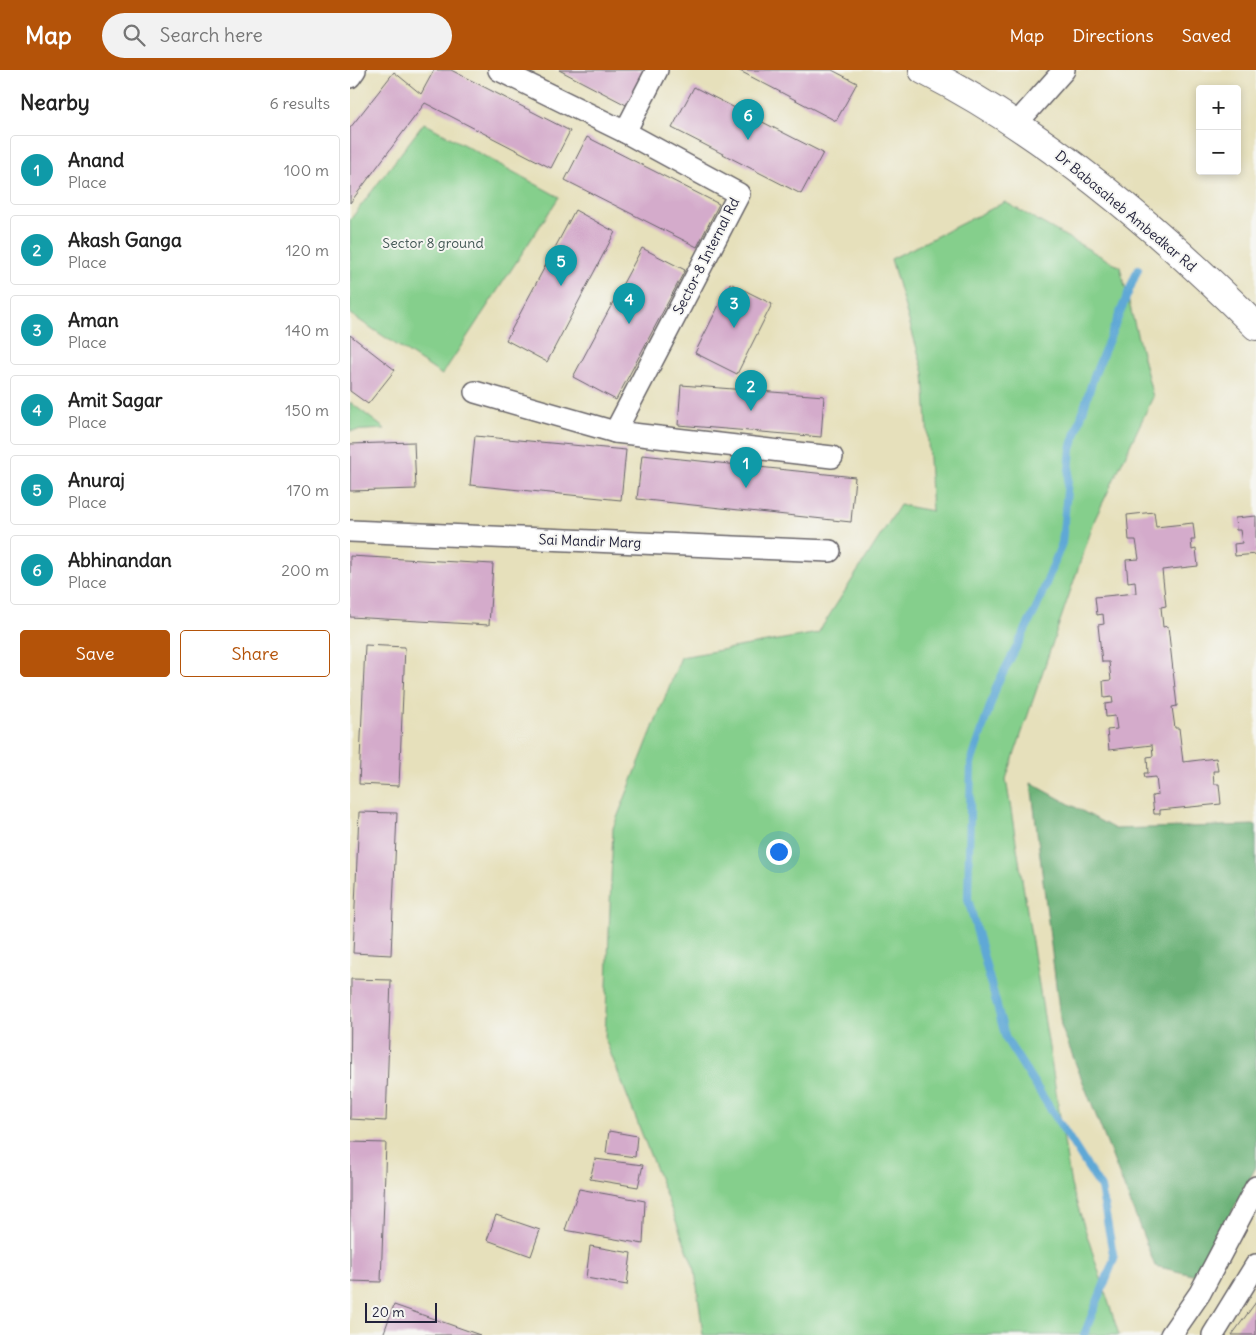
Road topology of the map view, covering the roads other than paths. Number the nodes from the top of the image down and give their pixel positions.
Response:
1 (355, 70) edge
2 (499, 70) edge
3 (657, 70) edge
4 (923, 70) edge
5 (1064, 70) edge
6 (350, 77) edge
7 (1017, 123) junction
8 (625, 132) junction
9 (1256, 326) edge
10 (475, 392) dead end
11 (615, 432) junction
12 (832, 457) dead end
13 (350, 531) edge
14 (830, 551) dead end
15 (1256, 1187) edge
16 (1256, 1265) edge
17 (1171, 1335) edge
18 (1213, 1335) edge

1 - 6 street
2 - 8 street, Sector-8 Internal Rd
3 - 8 street
4 - 7 street, Dr Babasaheb Ambedkar Rd
5 - 7 street
7 - 9 street, Dr Babasaheb Ambedkar Rd
8 - 11 street, Sector-8 Internal Rd
10 - 11 street
11 - 12 street
13 - 14 street, Sai Mandir Marg
15 - 17 street
16 - 18 street

